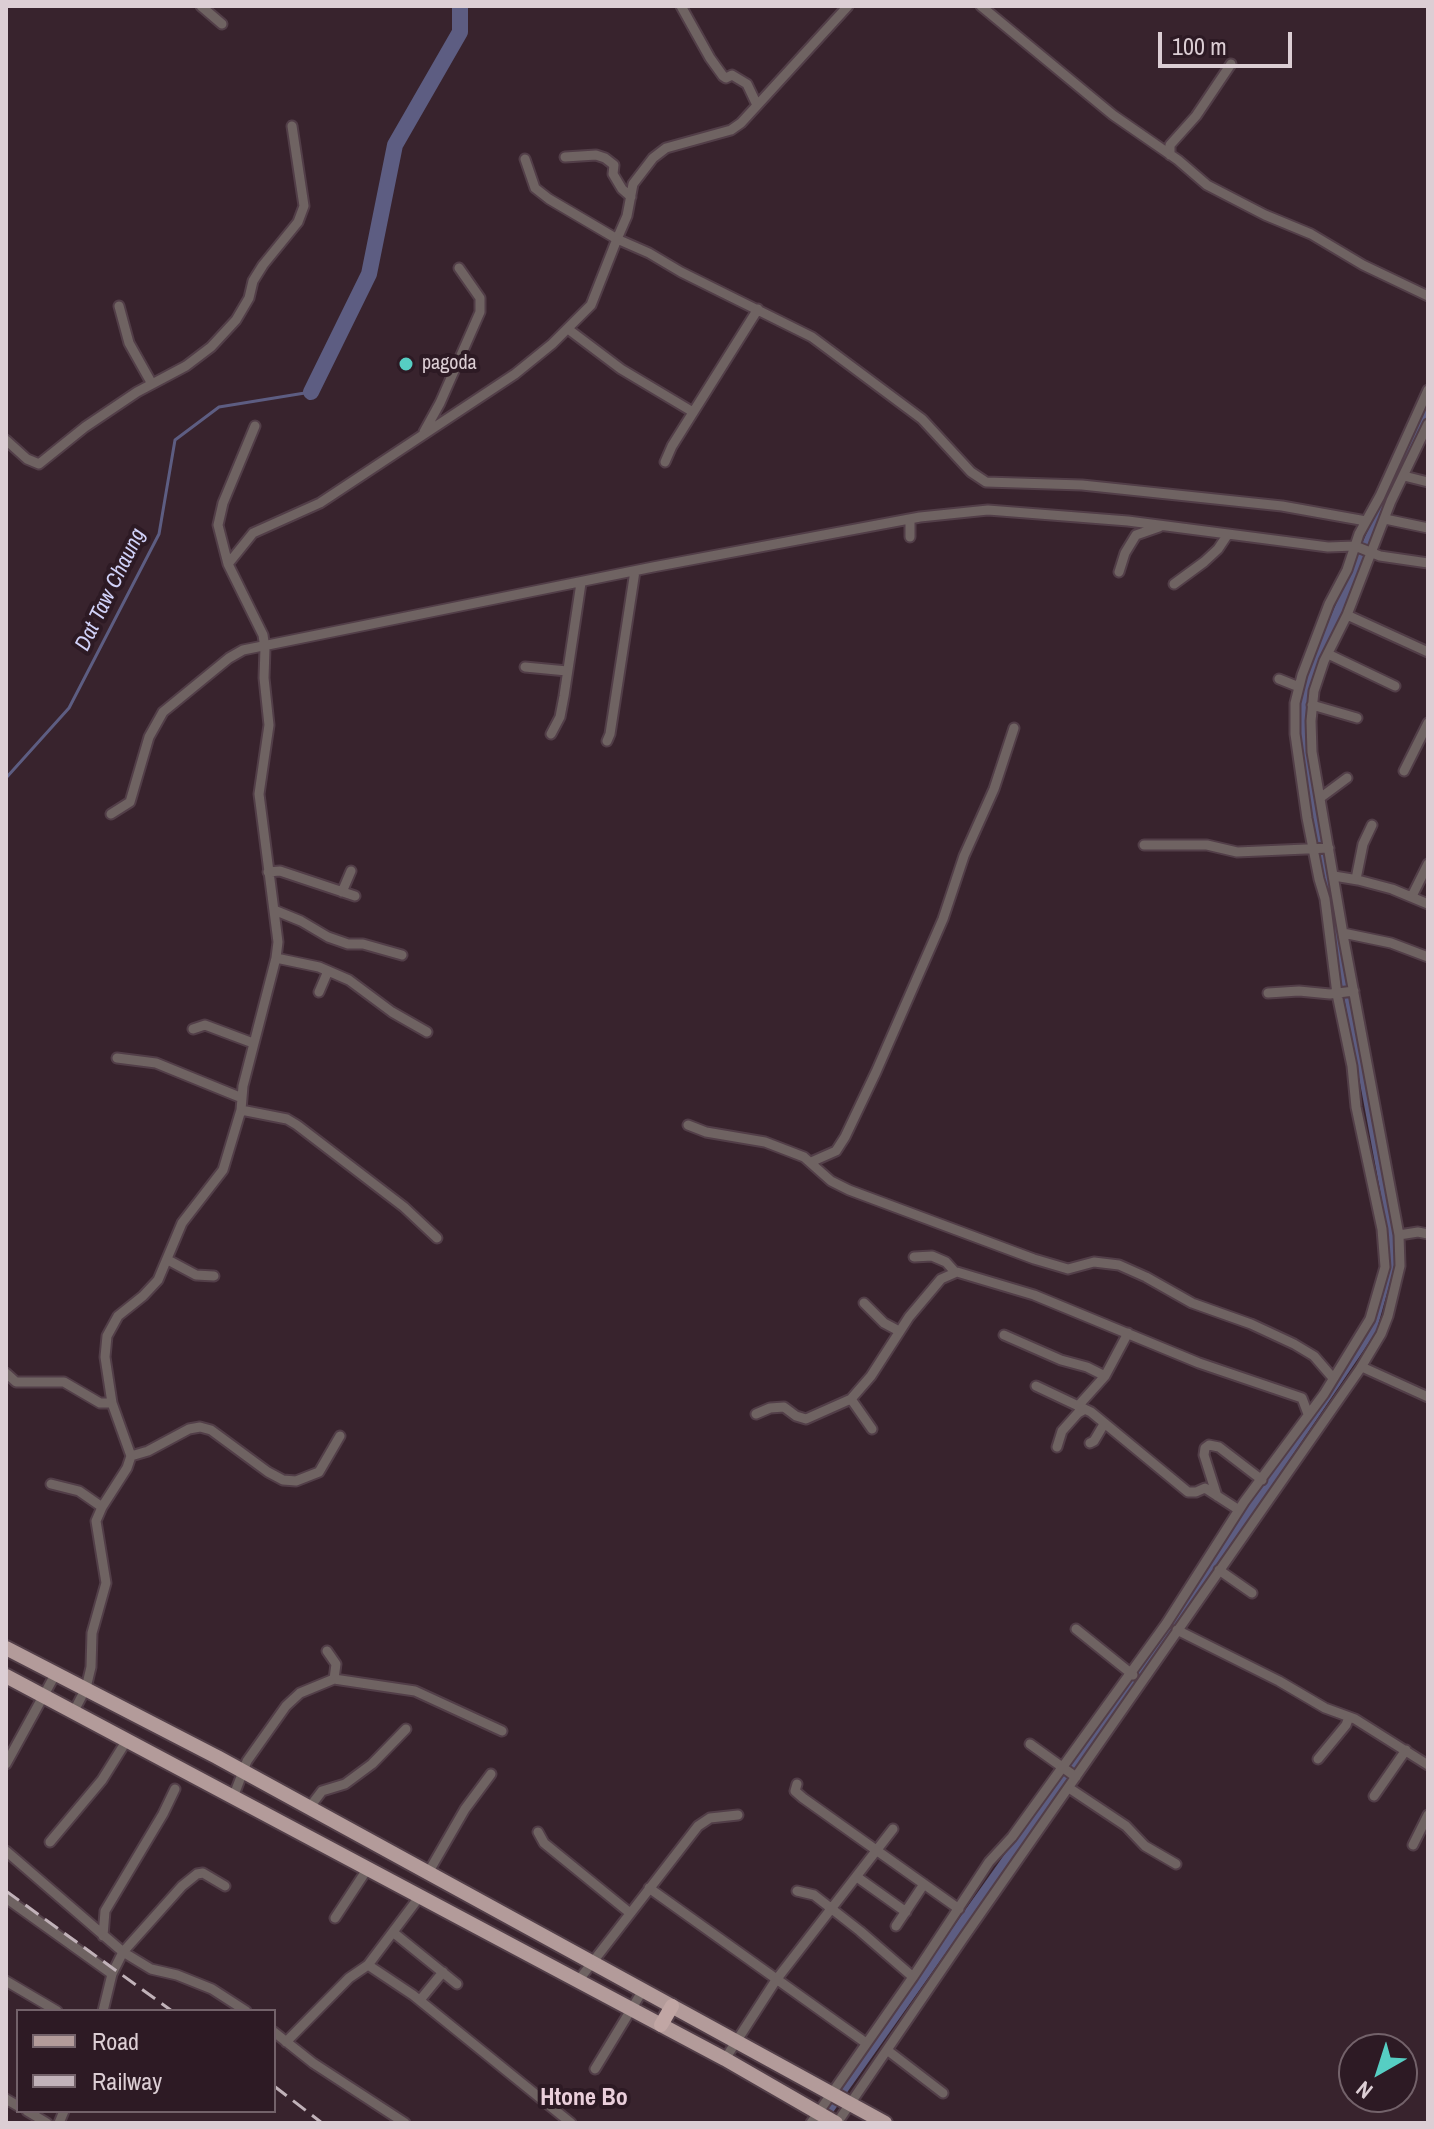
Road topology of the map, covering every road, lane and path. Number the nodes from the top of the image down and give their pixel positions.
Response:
1 (201, 6) edge
2 (681, 6) edge
3 (848, 6) edge
4 (981, 6) edge
5 (222, 24) dead end
6 (1231, 64) dead end
7 (757, 105) junction
8 (292, 126) dead end
9 (1170, 155) junction
10 (565, 157) dead end
11 (525, 159) dead end
12 (631, 197) junction
13 (617, 239) junction
14 (459, 268) dead end
15 (1428, 296) edge
16 (119, 306) dead end
17 (758, 309) junction
18 (568, 329) junction
19 (152, 384) junction
20 (1428, 390) edge
21 (693, 412) junction
22 (1428, 424) edge
23 (255, 426) dead end
24 (422, 435) junction
25 (6, 440) edge
26 (665, 462) dead end
27 (1410, 477) junction
28 (1428, 482) edge
29 (910, 519) junction
30 (1385, 519) junction
31 (1366, 521) junction
32 (1163, 525) junction
33 (1428, 528) edge
34 (1228, 534) junction
35 (910, 537) dead end
36 (1364, 550) junction
37 (1428, 563) edge
38 (228, 564) junction
39 (635, 571) junction
40 (1119, 572) dead end
41 (581, 583) junction
42 (1174, 584) dead end
43 (1347, 615) junction
44 (265, 648) junction
45 (1428, 652) edge
46 (1328, 654) junction
47 (525, 667) dead end
48 (567, 671) junction
49 (1279, 679) dead end
50 (1395, 686) dead end
51 (1299, 687) junction
52 (1312, 705) junction
53 (1357, 718) dead end
54 (1428, 723) edge
55 (1014, 728) dead end
56 (551, 734) dead end
57 (607, 741) dead end
58 (1404, 771) dead end
59 (1347, 778) dead end
60 (1320, 798) junction
61 (111, 814) dead end
62 (1372, 825) dead end
63 (1144, 845) dead end
64 (1322, 848) junction
65 (1428, 864) edge
66 (351, 871) dead end
67 (268, 872) junction
68 (1334, 876) junction
69 (1356, 879) junction
70 (342, 892) junction
71 (355, 896) dead end
72 (1412, 896) junction
73 (1428, 904) edge
74 (274, 910) junction
75 (1343, 933) junction
76 (402, 955) dead end
77 (1428, 957) edge
78 (276, 958) junction
79 (328, 971) junction
80 (319, 992) dead end
81 (1268, 993) dead end
82 (1346, 993) junction
83 (193, 1029) dead end
84 (427, 1032) dead end
85 (253, 1043) junction
86 (117, 1058) dead end
87 (242, 1098) junction
88 (241, 1110) junction
89 (688, 1125) dead end
90 (811, 1162) junction
91 (1428, 1234) edge
92 (1399, 1235) junction
93 (437, 1238) dead end
94 (914, 1257) dead end
95 (168, 1260) junction
96 (955, 1272) junction
97 (214, 1276) dead end
98 (864, 1303) dead end
99 (899, 1331) junction
100 (1128, 1333) junction
101 (1004, 1335) dead end
102 (1362, 1367) junction
103 (1105, 1376) junction
104 (8, 1378) edge
105 (1333, 1378) junction
106 (1036, 1386) dead end
107 (1428, 1397) edge
108 (851, 1399) junction
109 (112, 1403) junction
110 (1082, 1408) junction
111 (756, 1414) dead end
112 (1308, 1414) junction
113 (1107, 1426) junction
114 (872, 1429) dead end
115 (340, 1436) dead end
116 (1094, 1443) dead end
117 (1057, 1447) dead end
118 (1291, 1453) junction
119 (131, 1456) junction
120 (1262, 1480) junction
121 (51, 1484) dead end
122 (1217, 1496) junction
123 (102, 1507) junction
124 (1239, 1510) junction
125 (1219, 1570) junction
126 (1252, 1593) dead end
127 (1076, 1629) dead end
128 (1177, 1630) junction
129 (6, 1648) edge
130 (327, 1651) dead end
131 (56, 1673) junction
132 (6, 1677) edge
133 (1136, 1677) junction
134 (334, 1679) junction
135 (86, 1688) junction
136 (44, 1697) junction
137 (74, 1711) junction
138 (1349, 1717) junction
139 (406, 1729) dead end
140 (502, 1731) dead end
141 (127, 1740) junction
142 (1030, 1744) dead end
143 (1406, 1750) junction
144 (1318, 1759) dead end
145 (6, 1764) edge
146 (1428, 1765) edge
147 (243, 1771) junction
148 (1070, 1772) junction
149 (491, 1774) dead end
150 (797, 1784) dead end
151 (1069, 1788) junction
152 (175, 1789) dead end
153 (234, 1795) junction
154 (1374, 1796) dead end
155 (309, 1808) junction
156 (738, 1815) dead end
157 (1428, 1815) edge
158 (893, 1829) dead end
159 (538, 1832) dead end
160 (50, 1842) dead end
161 (1413, 1845) dead end
162 (6, 1851) edge
163 (877, 1851) junction
164 (1176, 1864) dead end
165 (368, 1868) junction
166 (428, 1873) junction
167 (857, 1877) junction
168 (924, 1884) junction
169 (225, 1886) dead end
170 (649, 1888) junction
171 (797, 1891) dead end
172 (420, 1896) junction
173 (6, 1898) edge
174 (959, 1909) junction
175 (832, 1910) junction
176 (906, 1912) junction
177 (630, 1913) junction
178 (335, 1918) dead end
179 (896, 1926) dead end
180 (394, 1933) junction
181 (103, 1936) junction
182 (123, 1952) junction
183 (591, 1962) junction
184 (368, 1965) junction
185 (443, 1972) junction
186 (112, 1974) junction
187 (913, 1977) junction
188 (776, 1980) junction
189 (6, 1981) edge
190 (578, 1981) junction
191 (457, 1984) dead end
192 (643, 1990) junction
193 (420, 2000) junction
194 (672, 2006) junction
195 (54, 2009) edge
196 (103, 2009) edge
197 (243, 2009) edge
198 (632, 2010) junction
199 (661, 2025) junction
200 (276, 2034) edge
201 (736, 2041) junction
202 (286, 2042) junction
203 (866, 2043) junction
204 (887, 2050) junction
205 (725, 2059) junction
206 (595, 2069) dead end
207 (943, 2093) dead end
208 (840, 2099) junction
209 (826, 2120) edge
210 (405, 2123) edge
211 (571, 2123) edge
212 (885, 2123) edge

1 - 5 street
2 - 7 street
3 - 7 street
4 - 9 street
6 - 9 street
7 - 12 street
8 - 19 street
9 - 15 street
10 - 12 street
11 - 13 street
12 - 13 street
13 - 17 street
13 - 18 street
14 - 24 street
16 - 19 street
17 - 21 street
17 - 31 street
18 - 21 street
18 - 24 street
19 - 25 street
20 - 31 street
21 - 26 street
22 - 27 street
23 - 38 street
24 - 38 street
27 - 28 street
27 - 30 street
29 - 32 street
29 - 35 street
29 - 39 street
30 - 33 street
30 - 36 street
31 - 36 street
32 - 34 street
32 - 40 street
34 - 36 street
34 - 42 street
36 - 37 street
36 - 43 street
36 - 51 street
38 - 44 street
39 - 41 street
39 - 57 street
41 - 44 street
41 - 48 street
43 - 45 street
43 - 46 street
44 - 61 street
44 - 67 street
46 - 50 street
46 - 52 street
47 - 48 street
48 - 56 street
49 - 51 street
51 - 64 street
52 - 53 street
52 - 60 street
54 - 58 street
55 - 90 street
59 - 60 street
60 - 64 street
62 - 69 street
63 - 64 street
64 - 68 street
64 - 82 street
65 - 72 street
66 - 70 street
67 - 70 street
67 - 74 street
68 - 69 street
68 - 75 street
69 - 72 street
70 - 71 street
72 - 73 street
74 - 76 street
74 - 78 street
75 - 77 street
75 - 82 street
78 - 79 street
78 - 85 street
79 - 80 street
79 - 84 street
81 - 82 street
82 - 92 street
82 - 105 street
83 - 85 street
85 - 87 street
86 - 87 street
87 - 88 street
88 - 93 street
88 - 95 street
89 - 90 street
90 - 105 street
91 - 92 street
92 - 102 street
94 - 96 street
95 - 97 street
95 - 109 street
96 - 99 street
96 - 100 street
98 - 99 street
99 - 108 street
100 - 103 street
100 - 112 street
101 - 103 street
102 - 107 street
102 - 118 street
103 - 110 street
104 - 109 street
105 - 112 street
106 - 110 street
108 - 111 street
108 - 114 street
109 - 119 street
110 - 113 street
110 - 117 street
112 - 118 street
113 - 116 street
113 - 122 street
115 - 119 street
118 - 120 street
118 - 125 street
119 - 123 street
120 - 122 street
120 - 124 street
121 - 123 street
122 - 124 street
123 - 135 street
124 - 133 street
125 - 126 street
125 - 128 street
127 - 133 street
128 - 133 street
128 - 138 street
129 - 131 main road
130 - 134 street
131 - 135 main road
131 - 136 street
132 - 136 main road
133 - 148 street
133 - 148 street
134 - 140 street
134 - 147 street
135 - 137 street
135 - 147 main road
136 - 137 main road
136 - 145 street
137 - 141 main road
138 - 143 street
138 - 144 street
139 - 155 street
141 - 153 main road
141 - 160 street
142 - 148 street
143 - 146 street
143 - 154 street
147 - 153 street
147 - 155 main road
148 - 151 street
148 - 174 street
149 - 166 street
150 - 163 street
151 - 164 street
151 - 204 street
152 - 181 street
153 - 165 main road
155 - 166 main road
156 - 170 street
157 - 161 street
158 - 163 street
159 - 177 street
162 - 181 street
163 - 167 street
163 - 168 street
165 - 172 main road
165 - 178 street
166 - 183 main road
167 - 175 street
167 - 176 street
168 - 174 street
168 - 176 street
169 - 182 street
170 - 177 street
170 - 188 street
171 - 175 street
172 - 180 street
172 - 190 main road
173 - 186 street
174 - 187 street
175 - 187 street
175 - 188 street
176 - 179 street
177 - 183 street
180 - 184 street
180 - 185 street
181 - 182 street
182 - 186 street
182 - 197 street
183 - 190 street
183 - 192 main road
184 - 193 street
184 - 202 street
185 - 191 street
185 - 193 street
186 - 196 street
187 - 203 street
188 - 201 street
188 - 203 street
189 - 195 street
190 - 198 main road
192 - 194 main road
192 - 198 street
193 - 211 street
194 - 199 highway
194 - 201 main road
198 - 199 main road
198 - 206 street
199 - 205 main road
200 - 202 street
201 - 205 street
201 - 208 main road
202 - 210 street
203 - 208 street
204 - 207 street
204 - 208 street
205 - 209 main road
208 - 209 street
208 - 209 street
208 - 212 main road

